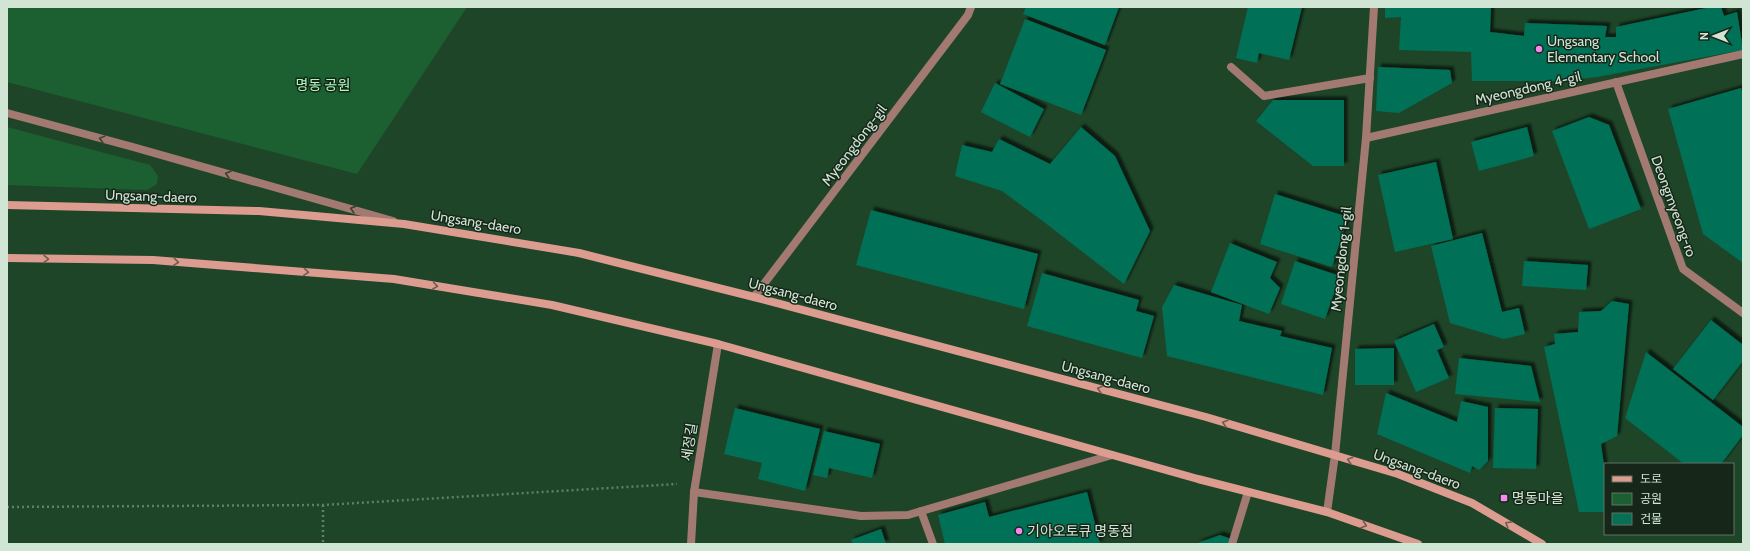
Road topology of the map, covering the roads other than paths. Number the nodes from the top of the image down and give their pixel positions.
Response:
1 (971, 7) edge
2 (1374, 7) edge
3 (1743, 54) edge
4 (1231, 67) dead end
5 (1370, 78) junction
6 (1616, 82) junction
7 (7, 113) edge
8 (1366, 138) junction
9 (7, 205) edge
10 (404, 224) junction
11 (7, 258) edge
12 (754, 297) junction
13 (1743, 313) edge
14 (718, 344) junction
15 (1112, 455) junction
16 (1335, 455) junction
17 (694, 492) junction
18 (1248, 492) junction
19 (921, 511) junction
20 (1327, 512) junction
21 (691, 544) edge
22 (933, 544) edge
23 (1232, 544) edge
24 (1418, 544) edge
25 (1542, 544) edge

1 - 12 street, Myeongdong-gil
2 - 5 street, Myeongdong 1-gil
3 - 6 street, Myeongdong 4-gil
4 - 5 street
5 - 8 street, Myeongdong 1-gil
6 - 8 street, Myeongdong 4-gil
6 - 13 street, Deongmyeong-ro
10 -> 7 street
8 - 16 street, Myeongdong 1-gil
9 - 10 main road, Ungsang-daero
10 - 12 main road, Ungsang-daero
11 -> 14 main road
16 -> 12 main road, Ungsang-daero
14 - 15 main road
14 - 17 street, 세정길
15 - 18 main road
15 - 19 street
16 - 20 street, Myeongdong 1-gil
25 -> 16 main road, Ungsang-daero
17 - 19 street
17 - 21 street, 세정길
18 - 20 main road
18 - 23 street
19 - 22 street
20 -> 24 main road

